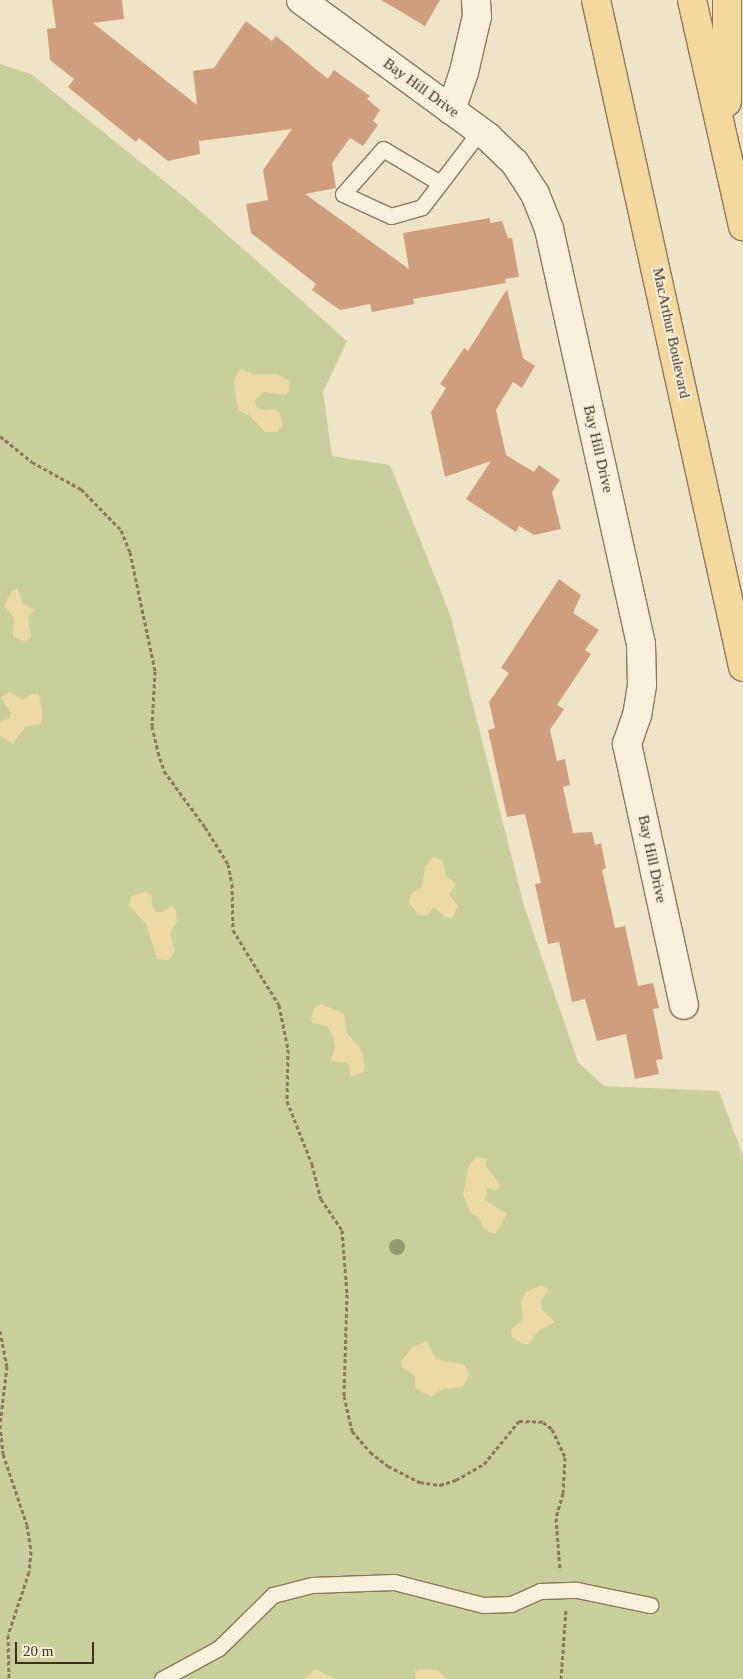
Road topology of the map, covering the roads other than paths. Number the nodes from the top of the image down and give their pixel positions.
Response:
1 (301, 0) edge
2 (476, 0) edge
3 (596, 0) edge
4 (692, 0) edge
5 (727, 0) edge
6 (451, 110) junction
7 (480, 131) junction
8 (727, 146) junction
9 (440, 183) junction
10 (743, 226) edge
11 (743, 668) edge
12 (684, 1005) dead end
13 (650, 1605) dead end
14 (162, 1679) edge

1 - 6 street, Bay Hill Drive
2 - 6 street
3 - 11 main road, MacArthur Boulevard
4 - 8 main road
5 - 8 main road
6 - 7 street, Bay Hill Drive
7 - 9 lane
7 - 12 street, Bay Hill Drive
8 - 10 main road
9 - 9 lane
13 - 14 lane

